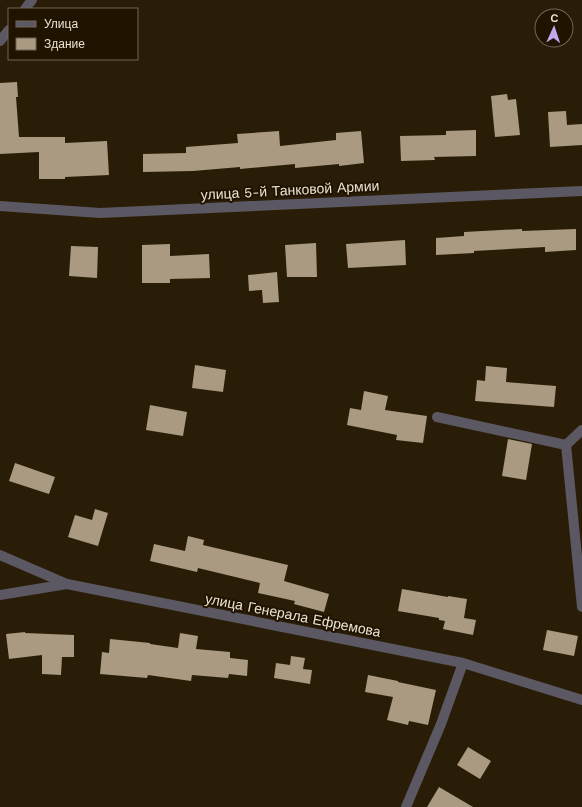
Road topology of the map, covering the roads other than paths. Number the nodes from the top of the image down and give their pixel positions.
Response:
1 (32, 0) edge
2 (26, 8) edge
3 (8, 31) edge
4 (0, 42) edge
5 (582, 191) edge
6 (0, 206) edge
7 (437, 417) dead end
8 (582, 430) edge
9 (566, 445) junction
10 (0, 555) edge
11 (67, 584) junction
12 (0, 595) edge
13 (582, 607) edge
14 (463, 663) junction
15 (582, 700) edge
16 (406, 807) edge

1 - 2 street
3 - 4 street
5 - 6 street, улица 5-й Танковой Армии
7 - 9 street
8 - 9 street
9 - 13 street
10 - 11 street, улица Генерала Ефремова
11 - 12 street
11 - 14 street, улица Генерала Ефремова
14 - 15 street, улица Генерала Ефремова
14 - 16 street

